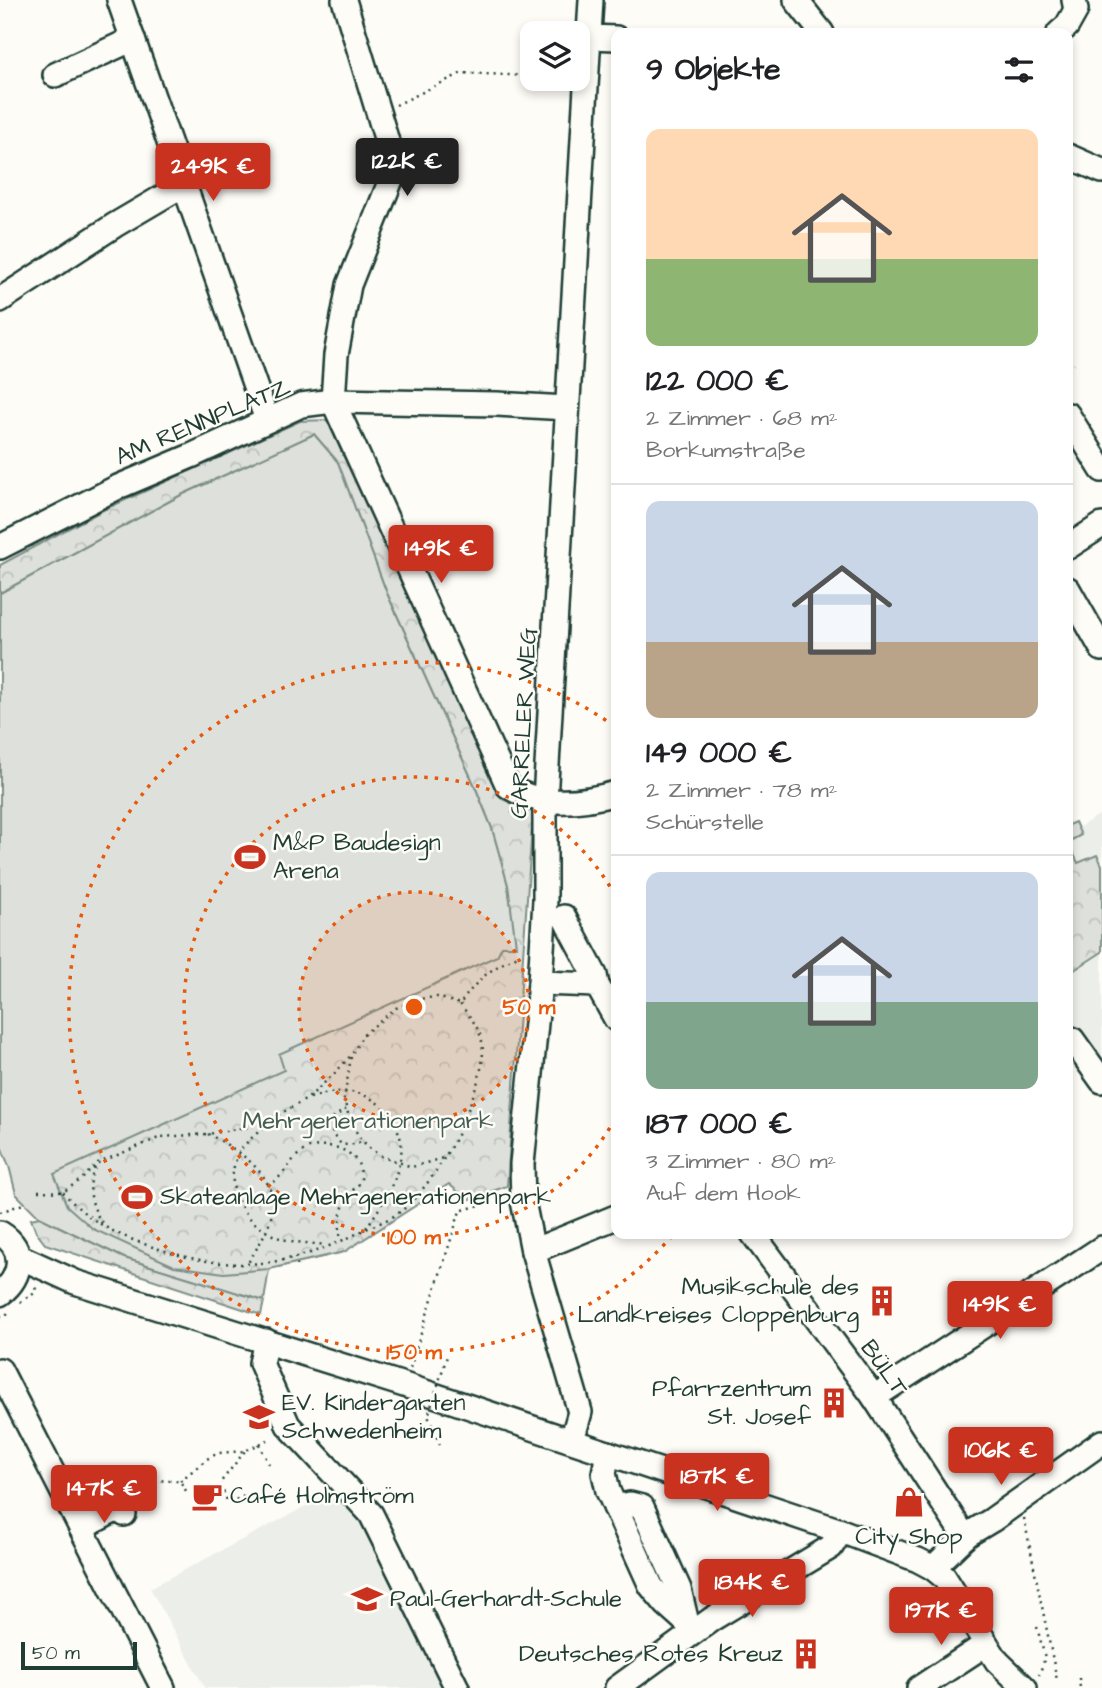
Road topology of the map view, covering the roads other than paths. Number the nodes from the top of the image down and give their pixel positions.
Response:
1 (119, 0) edge
2 (344, 0) edge
3 (591, 0) edge
4 (796, 0) edge
5 (1074, 0) edge
6 (590, 21) edge
7 (818, 28) edge
8 (1065, 28) edge
9 (590, 37) edge
10 (611, 38) edge
11 (133, 39) junction
12 (55, 75) dead end
13 (586, 91) edge
14 (1073, 158) edge
15 (1102, 171) edge
16 (183, 185) junction
17 (0, 300) edge
18 (333, 401) junction
19 (567, 408) junction
20 (267, 420) junction
21 (1073, 423) edge
22 (1102, 470) edge
23 (1102, 525) edge
24 (1073, 544) edge
25 (0, 547) edge
26 (1073, 598) edge
27 (1102, 649) edge
28 (611, 794) edge
29 (545, 800) junction
30 (564, 917) dead end
31 (540, 983) junction
32 (597, 985) junction
33 (611, 1010) edge
34 (1073, 1040) edge
35 (1102, 1082) edge
36 (611, 1219) edge
37 (0, 1233) edge
38 (757, 1239) edge
39 (1102, 1248) edge
40 (533, 1251) junction
41 (18, 1256) junction
42 (75, 1282) junction
43 (7, 1287) edge
44 (266, 1341) junction
45 (3, 1376) edge
46 (874, 1397) junction
47 (1102, 1442) edge
48 (590, 1447) junction
49 (122, 1510) road end
50 (81, 1528) junction
51 (841, 1531) junction
52 (965, 1537) junction
53 (933, 1567) junction
54 (691, 1626) junction
55 (986, 1644) junction
56 (1032, 1682) edge
57 (163, 1688) edge
58 (457, 1688) edge
59 (617, 1688) edge
60 (919, 1688) edge

1 - 11 street
2 - 18 street
3 - 6 street, GARRELER WEG
4 - 7 street
5 - 8 street
9 - 10 street
11 - 12 street
11 - 16 street
13 - 19 street, GARRELER WEG
14 - 15 street
16 - 17 street
16 - 20 street
18 - 19 street, AM RENNPLATZ
18 - 20 street, AM RENNPLATZ
18 - 29 street
19 - 29 street, GARRELER WEG
20 - 25 street, AM RENNPLATZ
21 - 22 street
23 - 24 street
26 - 27 street
28 - 29 street
29 - 31 street, GARRELER WEG
30 - 32 street
31 - 32 street
31 - 40 street, GARRELER WEG
32 - 33 street
34 - 35 street
36 - 40 street
37 - 41 street
38 - 46 street, BÜLT
39 - 46 street
40 - 48 street, GARRELER WEG
41 - 42 street
41 - 43 street
42 - 43 street
42 - 44 street
44 - 48 street
44 - 58 street
45 - 50 street
46 - 52 street, BÜLT
47 - 52 street
48 - 51 street
48 - 54 street, GARRELER WEG
49 - 50 street
50 - 57 street
51 - 53 street
51 - 54 street
52 - 53 street
53 - 55 street
54 - 59 street
55 - 56 street
55 - 60 street

